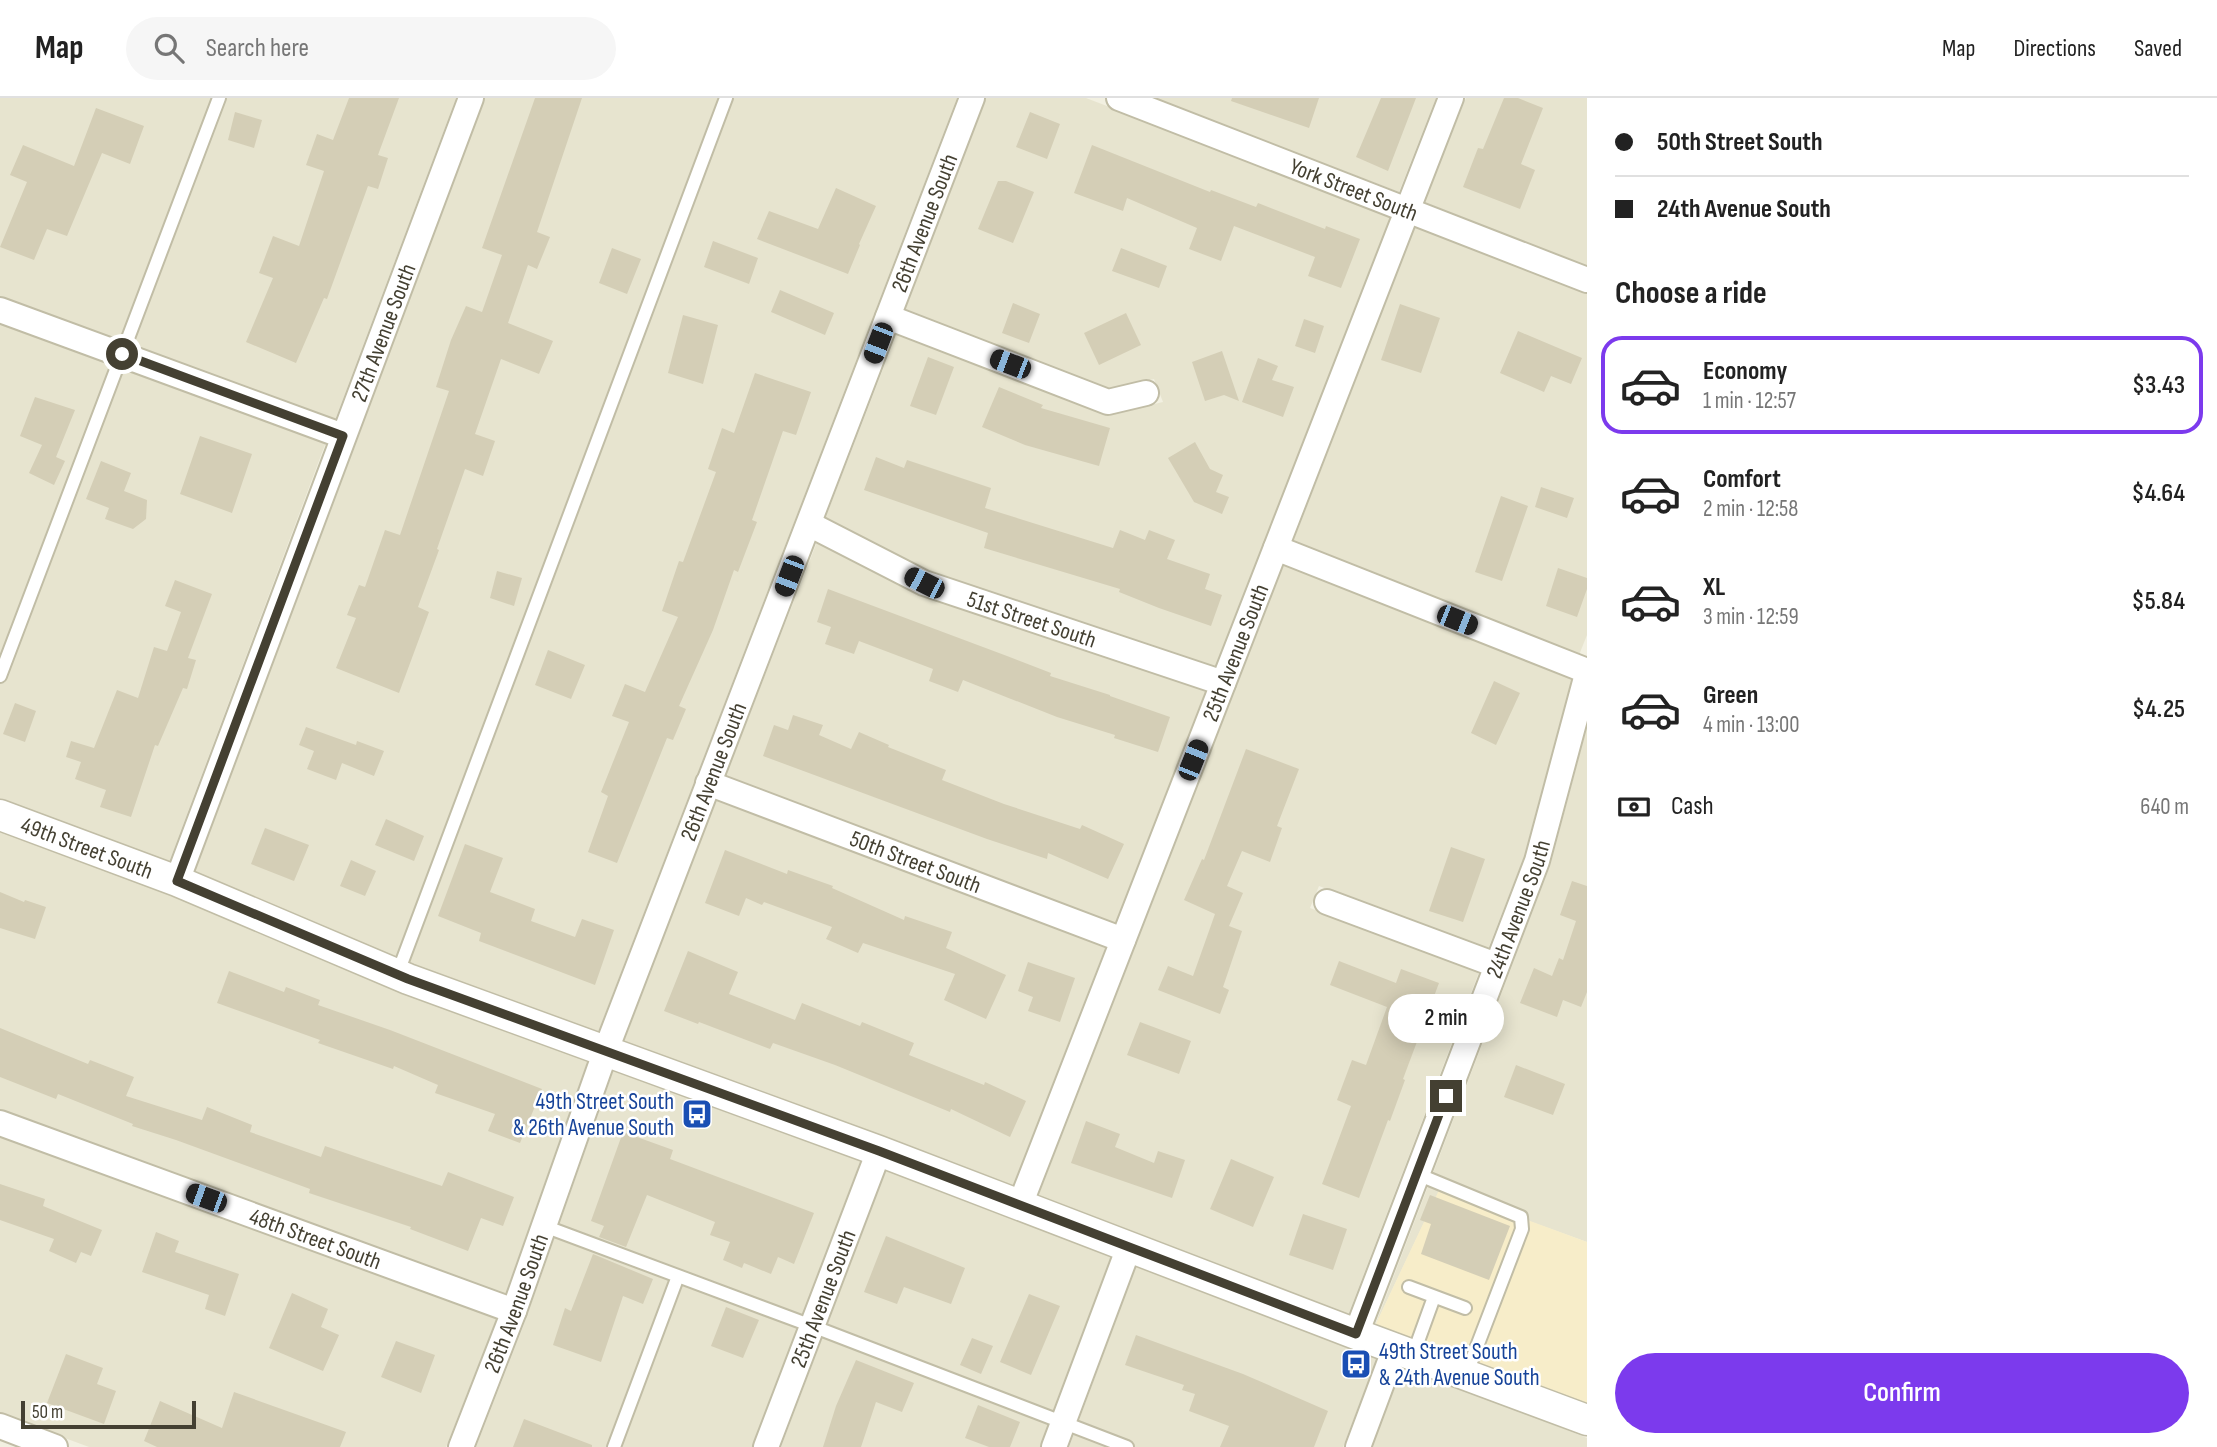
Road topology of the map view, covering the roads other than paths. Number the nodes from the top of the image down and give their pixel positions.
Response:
1 (219, 98) edge
2 (471, 98) edge
3 (726, 98) edge
4 (972, 98) edge
5 (1119, 98) edge
6 (1451, 98) edge
7 (1408, 208) junction
8 (1587, 280) edge
9 (0, 310) edge
10 (888, 317) junction
11 (122, 354) junction
12 (1146, 393) dead end
13 (343, 436) junction
14 (809, 524) junction
15 (1276, 548) junction
16 (1587, 672) edge
17 (0, 676) edge
18 (1223, 683) junction
19 (708, 783) junction
20 (0, 814) edge
21 (177, 881) junction
22 (1327, 902) dead end
23 (1123, 940) junction
24 (1496, 965) junction
25 (397, 975) junction
26 (606, 1050) junction
27 (0, 1123) edge
28 (879, 1151) junction
29 (1416, 1174) junction
30 (1020, 1205) junction
31 (544, 1226) junction
32 (1129, 1247) junction
33 (678, 1276) junction
34 (1409, 1287) dead end
35 (1434, 1297) junction
36 (1465, 1308) dead end
37 (514, 1311) junction
38 (812, 1326) junction
39 (1356, 1334) junction
40 (1404, 1352) junction
41 (1466, 1375) junction
42 (1587, 1420) edge
43 (1063, 1423) junction
44 (0, 1426) edge
45 (55, 1447) edge
46 (461, 1447) edge
47 (614, 1447) edge
48 (766, 1447) edge
49 (1054, 1447) edge
50 (1127, 1447) edge
51 (1358, 1447) edge

1 - 11 lane
2 - 13 street, 27th Avenue South
3 - 25 lane
4 - 10 street, 26th Avenue South
5 - 7 street, York Street South
6 - 7 street, 25th Avenue South
7 - 8 street, York Street South
7 - 15 street, 25th Avenue South
9 - 11 street
10 - 12 street
10 - 14 street, 26th Avenue South
11 - 13 street
11 - 17 lane
13 - 21 street, 27th Avenue South
14 - 18 street, 51st Street South
14 - 19 street, 26th Avenue South
15 - 16 street
15 - 18 street, 25th Avenue South
16 - 24 street, 24th Avenue South
18 - 23 street, 25th Avenue South
19 - 23 street, 50th Street South
19 - 26 street, 26th Avenue South
20 - 21 street, 49th Street South
21 - 25 street, 49th Street South
22 - 24 street
23 - 30 street, 25th Avenue South
24 - 29 street, 24th Avenue South
25 - 26 street, 49th Street South
26 - 28 street, 49th Street South
26 - 31 street, 26th Avenue South
27 - 37 street, 48th Street South
28 - 30 street, 49th Street South
28 - 38 street, 25th Avenue South
29 - 39 street, 24th Avenue South
29 - 41 lane
30 - 32 street, 49th Street South
31 - 33 lane
31 - 37 street, 26th Avenue South
32 - 39 street, 49th Street South
32 - 43 street
33 - 38 lane
33 - 47 lane
34 - 35 lane
35 - 36 lane
35 - 40 lane
37 - 46 street, 26th Avenue South
38 - 43 lane
38 - 48 street, 25th Avenue South
39 - 40 street, 49th Street South
40 - 41 street, 49th Street South
40 - 51 street
41 - 42 street, 49th Street South
43 - 49 street
43 - 50 lane
44 - 45 street

